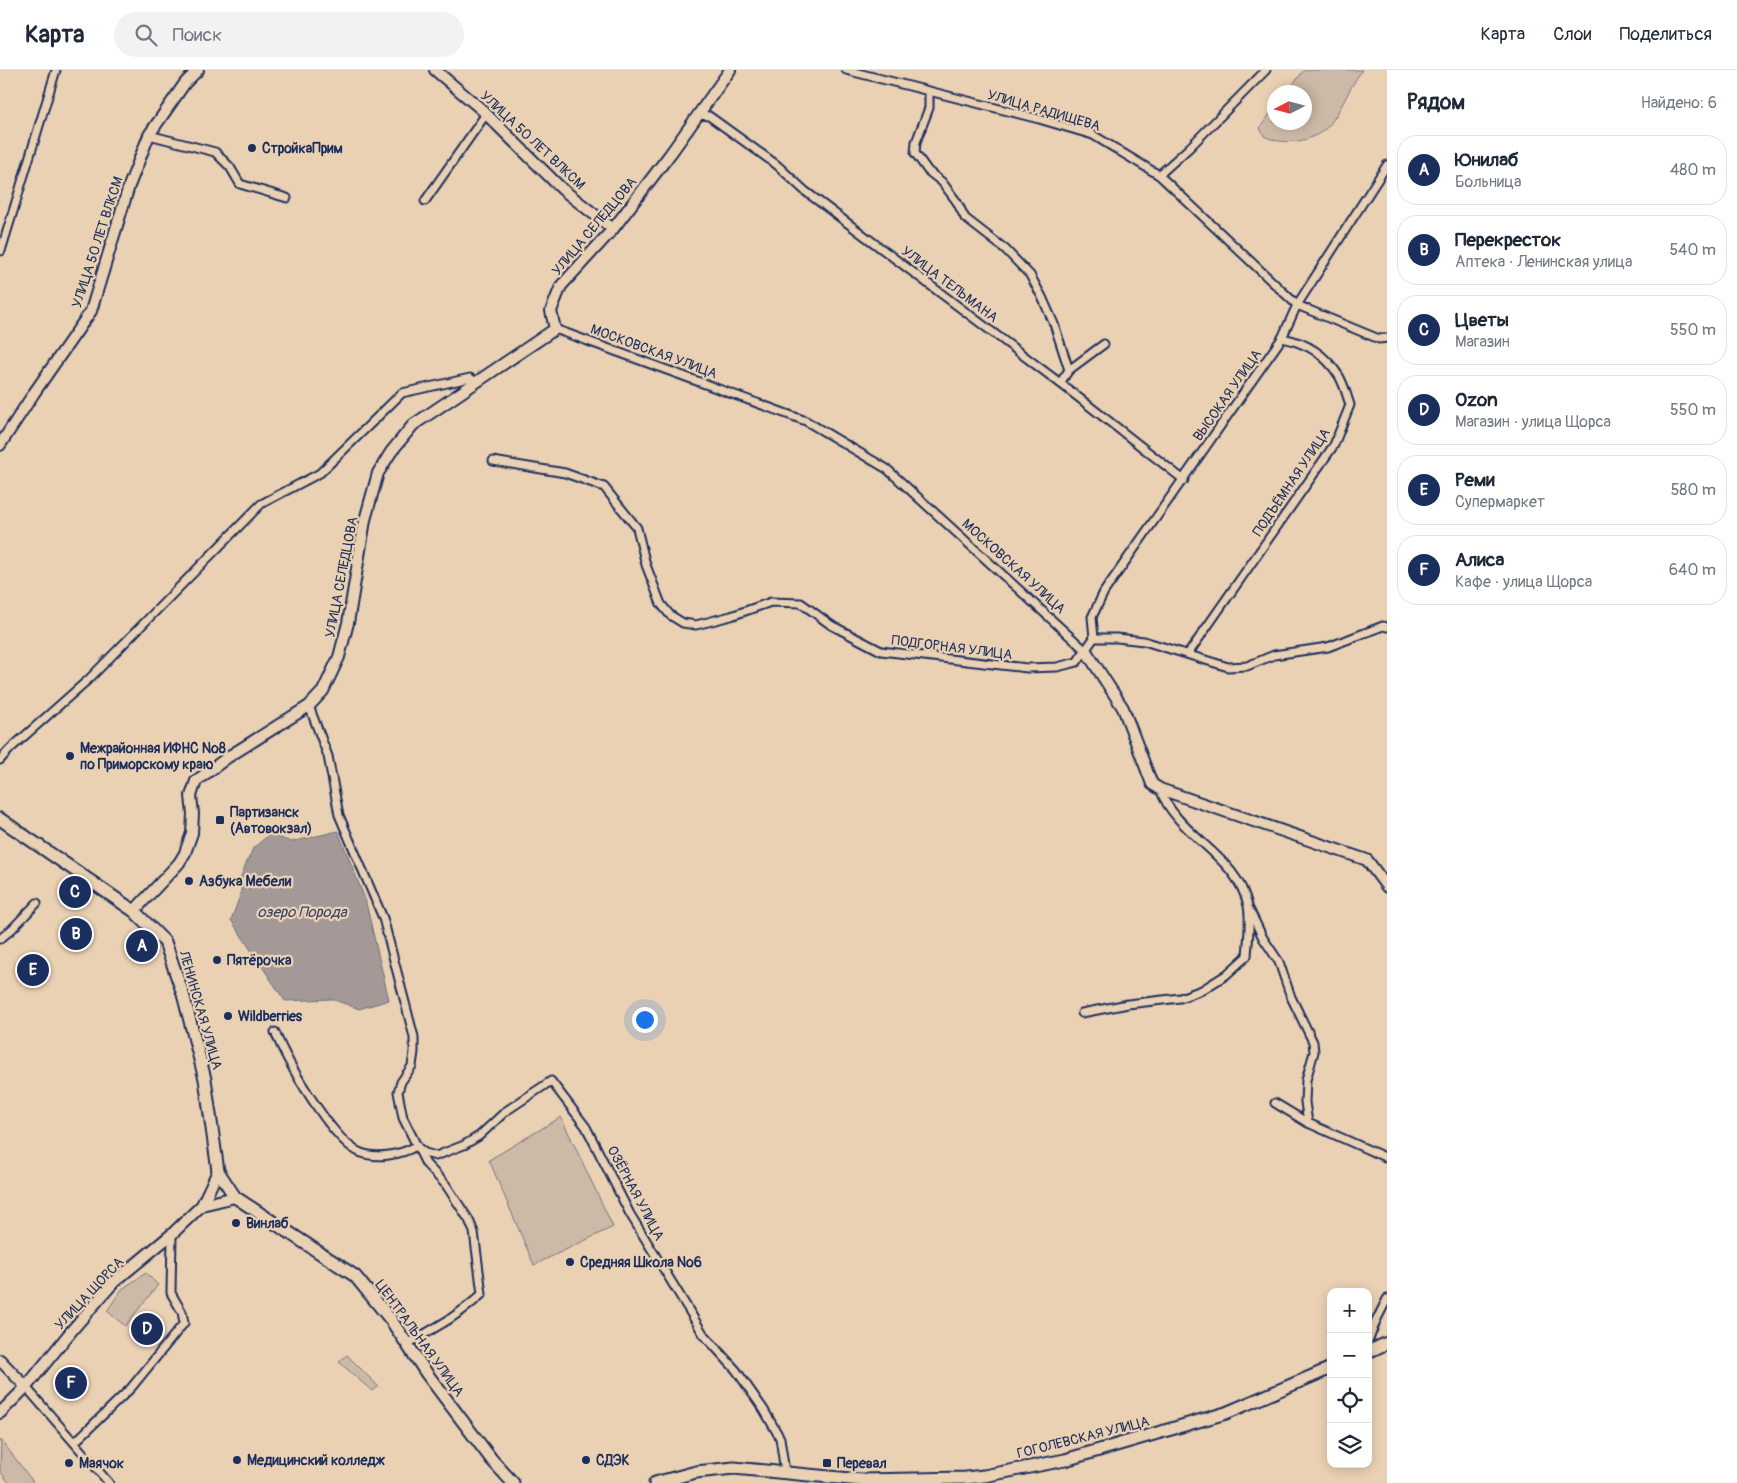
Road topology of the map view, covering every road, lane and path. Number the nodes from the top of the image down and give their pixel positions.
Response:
1 (56, 70) edge
2 (198, 70) edge
3 (435, 70) edge
4 (846, 70) edge
5 (1266, 70) edge
6 (726, 71) edge
7 (929, 92) junction
8 (486, 114) junction
9 (699, 115) junction
10 (149, 135) junction
11 (1387, 165) edge
12 (1159, 175) junction
13 (286, 198) dead end
14 (425, 201) dead end
15 (613, 229) junction
16 (0, 252) edge
17 (1297, 305) junction
18 (555, 329) junction
19 (1282, 338) junction
20 (1387, 338) edge
21 (1104, 344) dead end
22 (1069, 370) junction
23 (476, 382) junction
24 (1060, 383) junction
25 (0, 445) edge
26 (493, 461) dead end
27 (1184, 480) junction
28 (1387, 627) edge
29 (1094, 638) junction
30 (1086, 651) junction
31 (1188, 654) junction
32 (309, 706) junction
33 (0, 760) edge
34 (1160, 789) junction
35 (0, 819) edge
36 (1387, 887) edge
37 (37, 903) dead end
38 (1248, 906) junction
39 (134, 911) junction
40 (0, 939) edge
41 (1082, 1013) dead end
42 (276, 1032) dead end
43 (1276, 1103) dead end
44 (1308, 1123) junction
45 (416, 1146) junction
46 (1387, 1158) edge
47 (218, 1171) junction
48 (235, 1197) junction
49 (202, 1205) junction
50 (172, 1234) junction
51 (1387, 1299) edge
52 (1371, 1333) edge
53 (1387, 1343) edge
54 (407, 1344) junction
55 (1372, 1350) edge
56 (0, 1360) edge
57 (1327, 1370) edge
58 (26, 1387) junction
59 (0, 1413) edge
60 (74, 1442) junction
61 (785, 1472) junction
62 (861, 1481) edge
63 (966, 1481) edge
64 (109, 1483) edge
65 (513, 1483) edge
66 (655, 1483) edge

1 - 16 street
2 - 10 street, УЛИЦА 50 ЛЕТ ВЛКСМ
3 - 8 street, УЛИЦА 50 ЛЕТ ВЛКСМ
4 - 7 street, УЛИЦА РАДИЩЕВА
5 - 12 street
6 - 9 street, УЛИЦА СЕЛЕДЦОВА
7 - 12 street, УЛИЦА РАДИЩЕВА
7 - 22 street
8 - 14 street
8 - 15 street, УЛИЦА 50 ЛЕТ ВЛКСМ
9 - 15 street, УЛИЦА СЕЛЕДЦОВА
9 - 24 street, УЛИЦА ТЕЛЬМАНА
10 - 13 street
10 - 25 street, УЛИЦА 50 ЛЕТ ВЛКСМ
11 - 17 street, ВЫСОКАЯ УЛИЦА
12 - 17 street, УЛИЦА РАДИЩЕВА
15 - 18 street, УЛИЦА СЕЛЕДЦОВА
17 - 19 street, ВЫСОКАЯ УЛИЦА
17 - 20 street
18 - 23 street, УЛИЦА СЕЛЕДЦОВА
18 - 30 street, МОСКОВСКАЯ УЛИЦА
19 - 27 street, ВЫСОКАЯ УЛИЦА
19 - 31 street, ПОДЪЁМНАЯ УЛИЦА
21 - 22 street
22 - 24 street
23 - 32 street, УЛИЦА СЕЛЕДЦОВА
23 - 33 street
24 - 27 street, УЛИЦА ТЕЛЬМАНА
26 - 30 street, ПОДГОРНАЯ УЛИЦА
27 - 29 street, ВЫСОКАЯ УЛИЦА
28 - 31 street
29 - 30 street
29 - 31 street
30 - 34 street, МОСКОВСКАЯ УЛИЦА
32 - 39 street, УЛИЦА СЕЛЕДЦОВА
32 - 45 street
34 - 36 street
34 - 38 street
35 - 39 main road, ЛЕНИНСКАЯ УЛИЦА
37 - 40 street
38 - 41 street
38 - 44 street
39 - 47 main road, ЛЕНИНСКАЯ УЛИЦА
42 - 45 street
43 - 44 street
44 - 46 street
45 - 54 street
45 - 61 street, ОЗЁРНАЯ УЛИЦА
47 - 48 main road, ЦЕНТРАЛЬНАЯ УЛИЦА
47 - 49 street, УЛИЦА ЩОРСА
48 - 49 street
48 - 54 main road, ЦЕНТРАЛЬНАЯ УЛИЦА
49 - 50 street, УЛИЦА ЩОРСА
50 - 58 street, УЛИЦА ЩОРСА
50 - 60 street
51 - 52 street
53 - 55 main road
54 - 65 main road, ЦЕНТРАЛЬНАЯ УЛИЦА
56 - 58 street
57 - 63 main road, ГОГОЛЕВСКАЯ УЛИЦА
58 - 59 street, УЛИЦА ЩОРСА
58 - 60 street
60 - 64 street
61 - 62 main road, ГОГОЛЕВСКАЯ УЛИЦА
61 - 66 main road, ГОГОЛЕВСКАЯ УЛИЦА
62 - 63 main road, ГОГОЛЕВСКАЯ УЛИЦА

